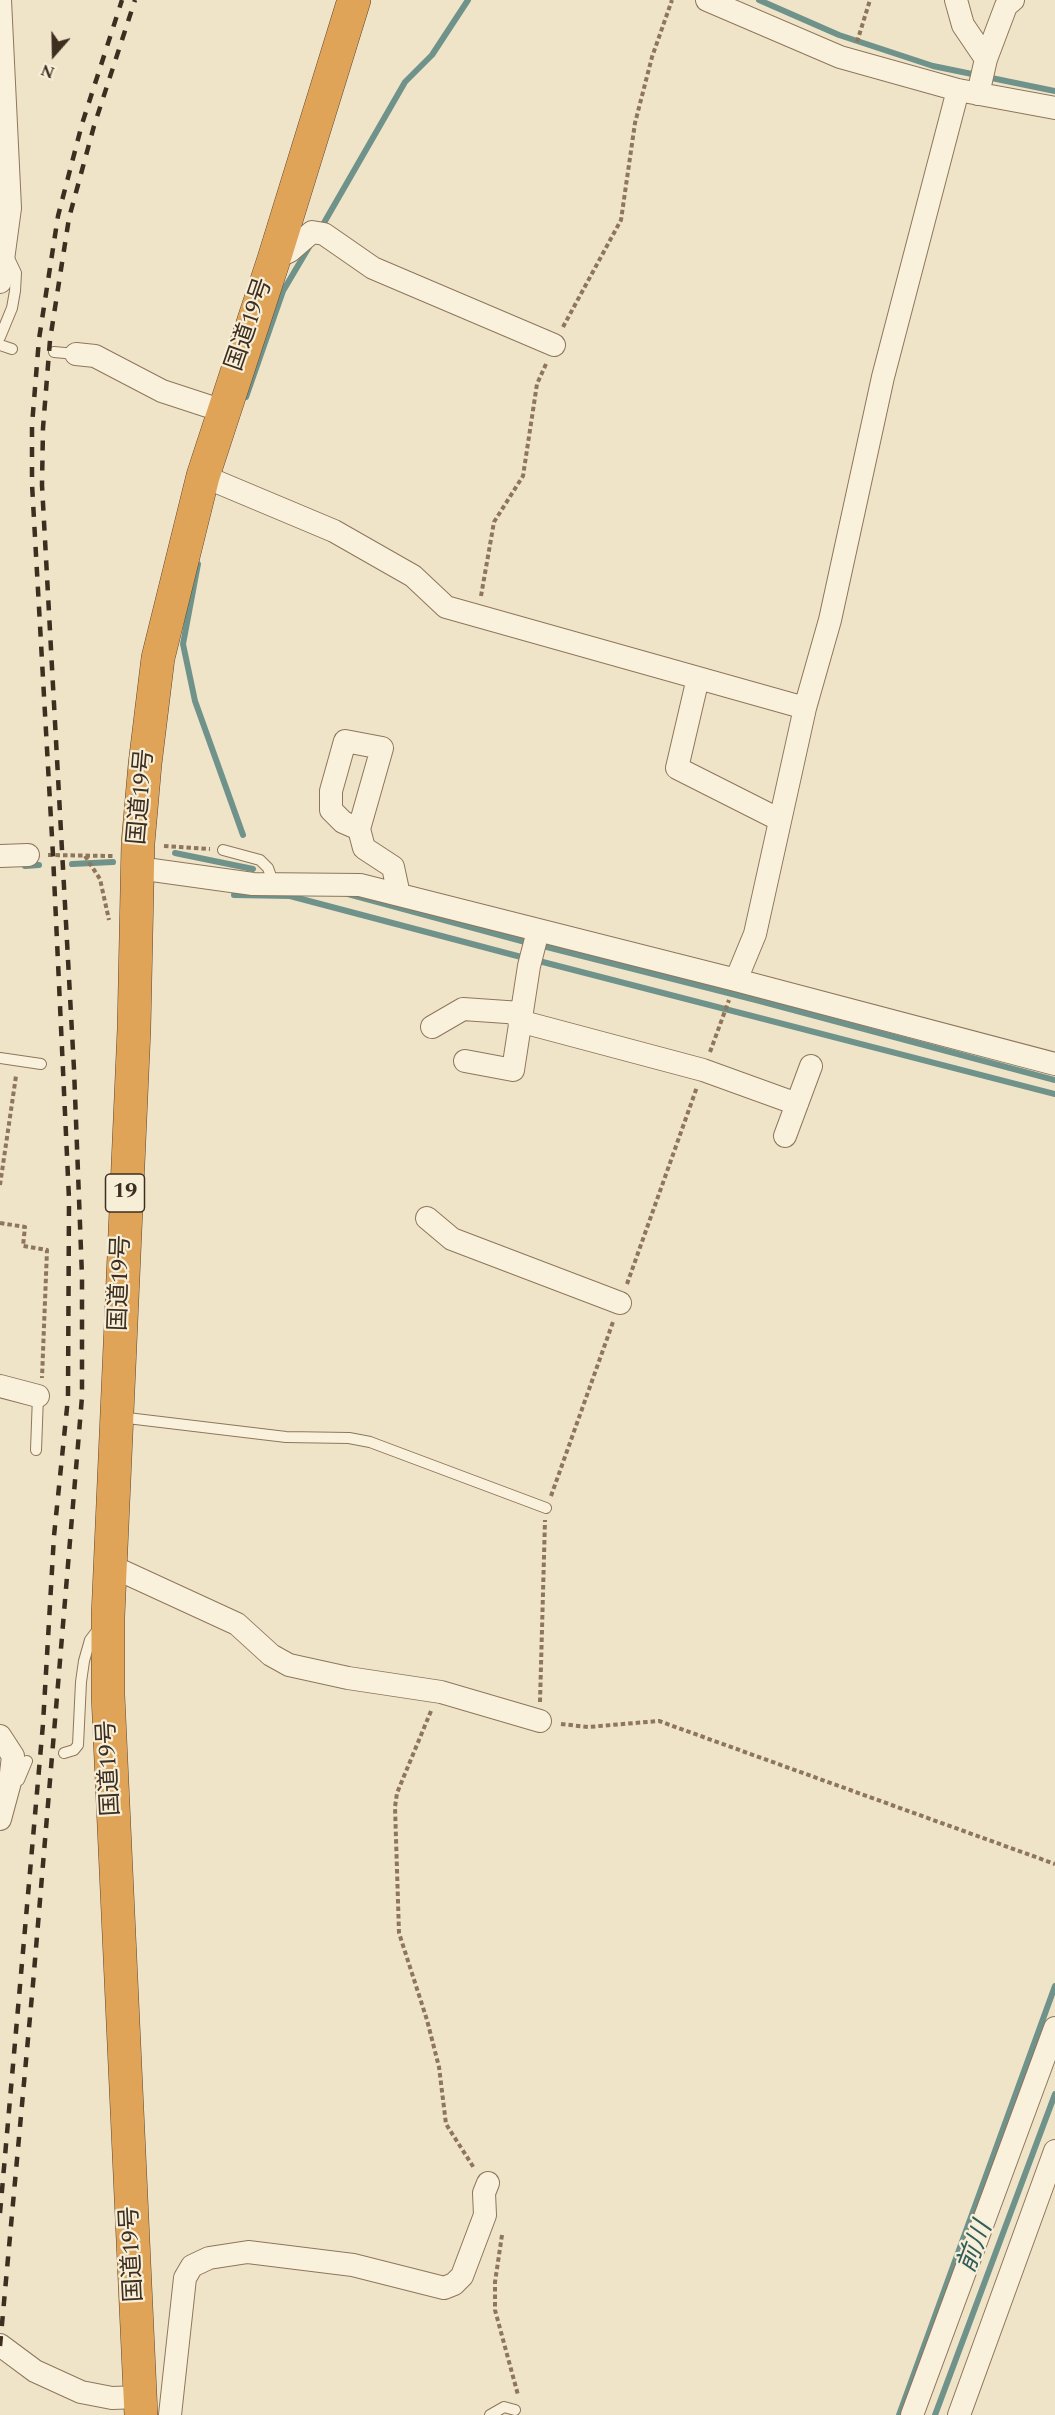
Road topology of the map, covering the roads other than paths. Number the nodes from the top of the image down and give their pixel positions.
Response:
1 (0, 0) edge
2 (354, 0) edge
3 (707, 0) edge
4 (956, 0) edge
5 (1013, 0) edge
6 (2, 50) edge
7 (986, 59) junction
8 (968, 92) junction
9 (1055, 108) edge
10 (5, 250) junction
11 (274, 259) junction
12 (0, 282) edge
13 (0, 337) edge
14 (0, 345) edge
15 (554, 345) road end
16 (12, 349) dead end
17 (65, 353) dead end
18 (223, 411) junction
19 (203, 476) junction
20 (698, 678) junction
21 (805, 708) junction
22 (780, 820) junction
23 (359, 829) dead end
24 (223, 850) road end
25 (139, 856) junction
26 (274, 885) junction
27 (399, 895) junction
28 (538, 931) junction
29 (736, 980) junction
30 (520, 1017) junction
31 (432, 1027) dead end
32 (0, 1058) edge
33 (465, 1061) dead end
34 (41, 1064) dead end
35 (1055, 1064) edge
36 (811, 1066) dead end
37 (797, 1104) junction
38 (785, 1136) dead end
39 (427, 1218) dead end
40 (620, 1303) road end
41 (0, 1386) edge
42 (38, 1396) joint
43 (116, 1416) junction
44 (36, 1450) dead end
45 (546, 1508) road end
46 (110, 1571) junction
47 (108, 1616) junction
48 (540, 1721) road end
49 (0, 1736) edge
50 (64, 1752) dead end
51 (27, 1761) dead end
52 (1, 1818) edge
53 (1055, 2028) edge
54 (1055, 2151) edge
55 (488, 2183) road end
56 (0, 2345) edge
57 (141, 2406) edge
58 (515, 2410) road end
59 (170, 2415) edge
60 (489, 2415) edge
61 (912, 2415) edge
62 (959, 2415) edge

1 - 6 street
2 - 11 highway, 国道19号 / 19
3 - 8 street
4 - 7 street
5 - 7 street
6 - 10 street
7 - 8 street
8 - 9 street
8 - 21 street
10 - 12 street
10 - 13 lane
11 - 15 street
11 - 18 highway, 国道19号 / 19
14 - 16 lane
17 - 18 street
18 - 19 highway, 国道19号 / 19
19 - 20 street
19 - 25 highway, 国道19号 / 19
20 - 21 street
20 - 22 street
21 - 22 street
22 - 29 street
23 - 27 street
24 - 26 lane
25 - 26 street
25 - 43 highway, 国道19号 / 19
26 - 27 street
27 - 28 street
28 - 29 street
28 - 30 street
29 - 35 street
30 - 31 street
30 - 33 street
30 - 37 street
32 - 34 lane
36 - 37 street
37 - 38 street
39 - 40 street
41 - 42 street
42 - 44 lane
43 - 45 lane
43 - 46 highway, 国道19号 / 19
46 - 47 highway, 国道19号 / 19
46 - 48 street
47 - 50 lane
47 - 57 highway, 国道19号 / 19
49 - 52 street
51 - 52 lane
53 - 61 street
54 - 62 street
55 - 59 street
56 - 57 street
58 - 60 lane

